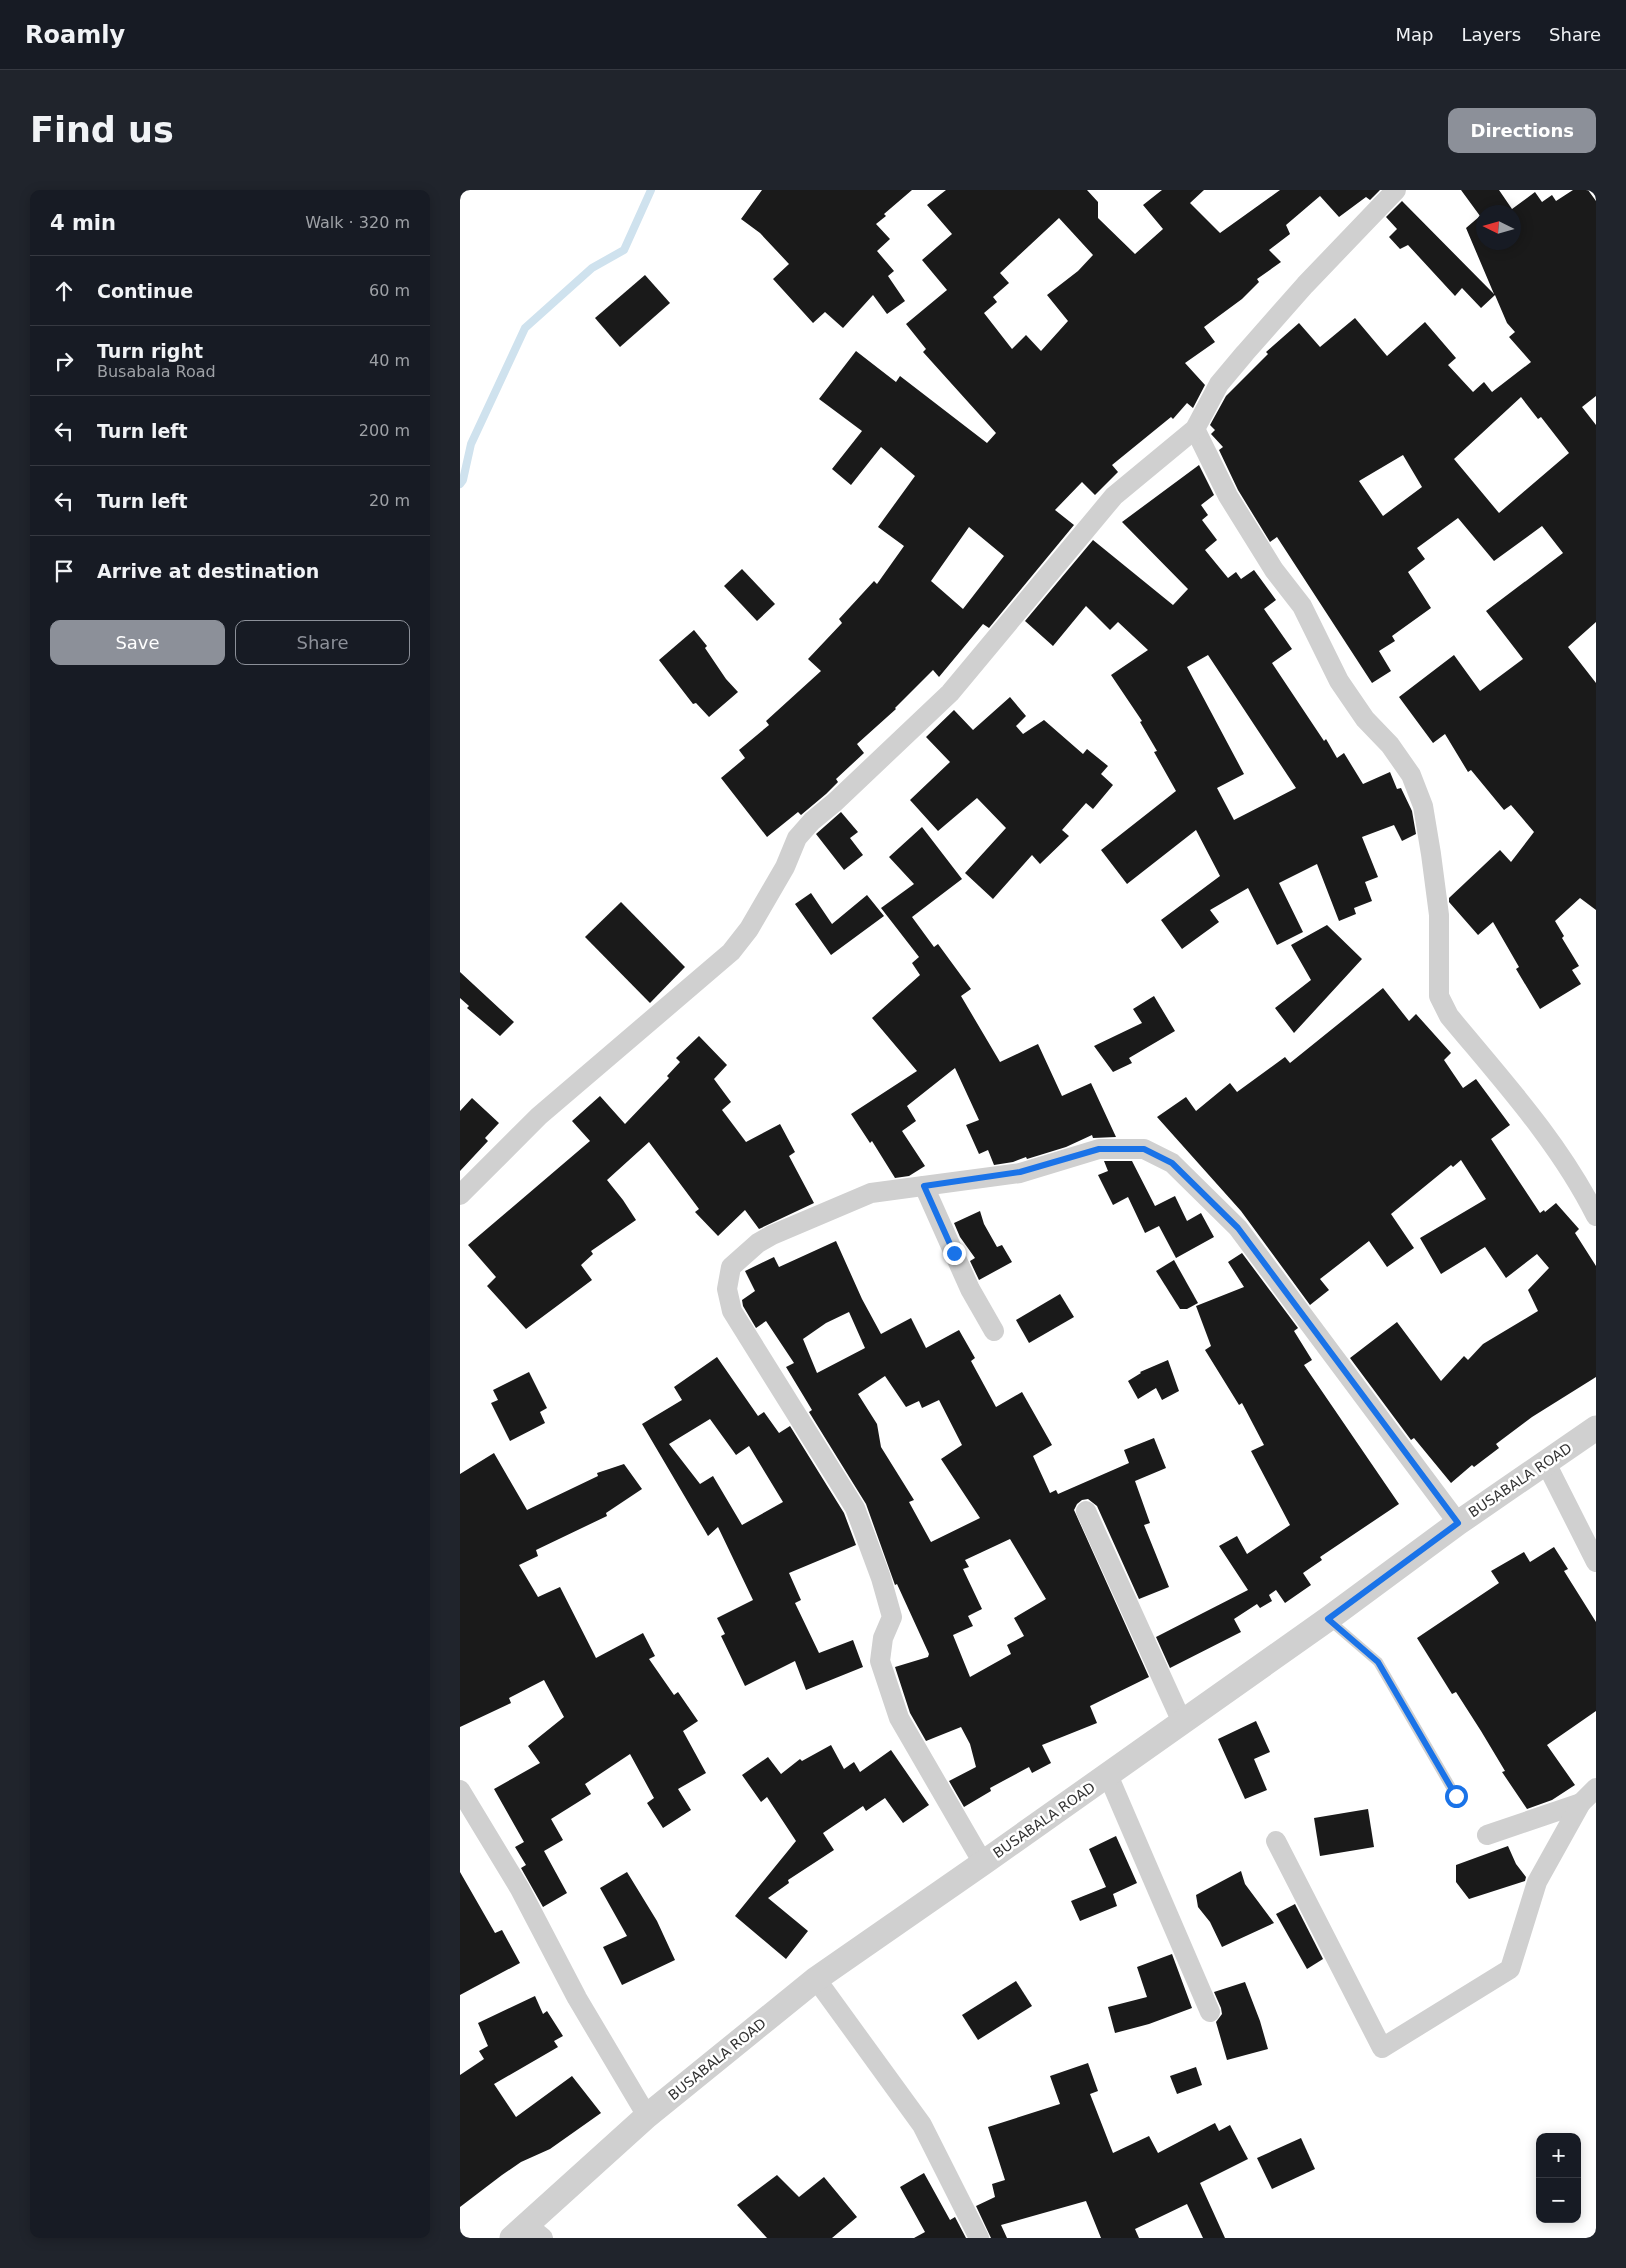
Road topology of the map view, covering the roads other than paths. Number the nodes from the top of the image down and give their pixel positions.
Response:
1 (1396, 190) edge
2 (1195, 429) junction
3 (924, 1186) junction
4 (460, 1195) edge
5 (1596, 1216) edge
6 (994, 1331) dead end
7 (1596, 1428) edge
8 (1546, 1463) junction
9 (1086, 1511) dead end
10 (1458, 1523) junction
11 (1596, 1562) edge
12 (1328, 1619) junction
13 (1182, 1722) junction
14 (1108, 1775) junction
15 (1596, 1788) edge
16 (460, 1790) edge
17 (1456, 1796) dead end
18 (1580, 1803) junction
19 (1487, 1835) dead end
20 (1276, 1842) dead end
21 (984, 1863) junction
22 (816, 1979) junction
23 (1210, 2012) dead end
24 (648, 2116) junction
25 (527, 2234) edge
26 (979, 2238) edge

1 - 2 street
2 - 4 street
2 - 5 street
3 - 6 street
3 - 10 street
3 - 21 street
7 - 8 street, BUSABALA ROAD
8 - 10 street, BUSABALA ROAD
8 - 11 street
9 - 13 street
10 - 12 street, BUSABALA ROAD
12 - 13 street, BUSABALA ROAD
12 - 17 lane
13 - 14 street, BUSABALA ROAD
14 - 21 street, BUSABALA ROAD
14 - 23 street
15 - 18 street
16 - 24 street
18 - 19 street
18 - 20 street
21 - 22 street, BUSABALA ROAD
22 - 24 street, BUSABALA ROAD
22 - 26 street
24 - 25 street, BUSABALA ROAD

